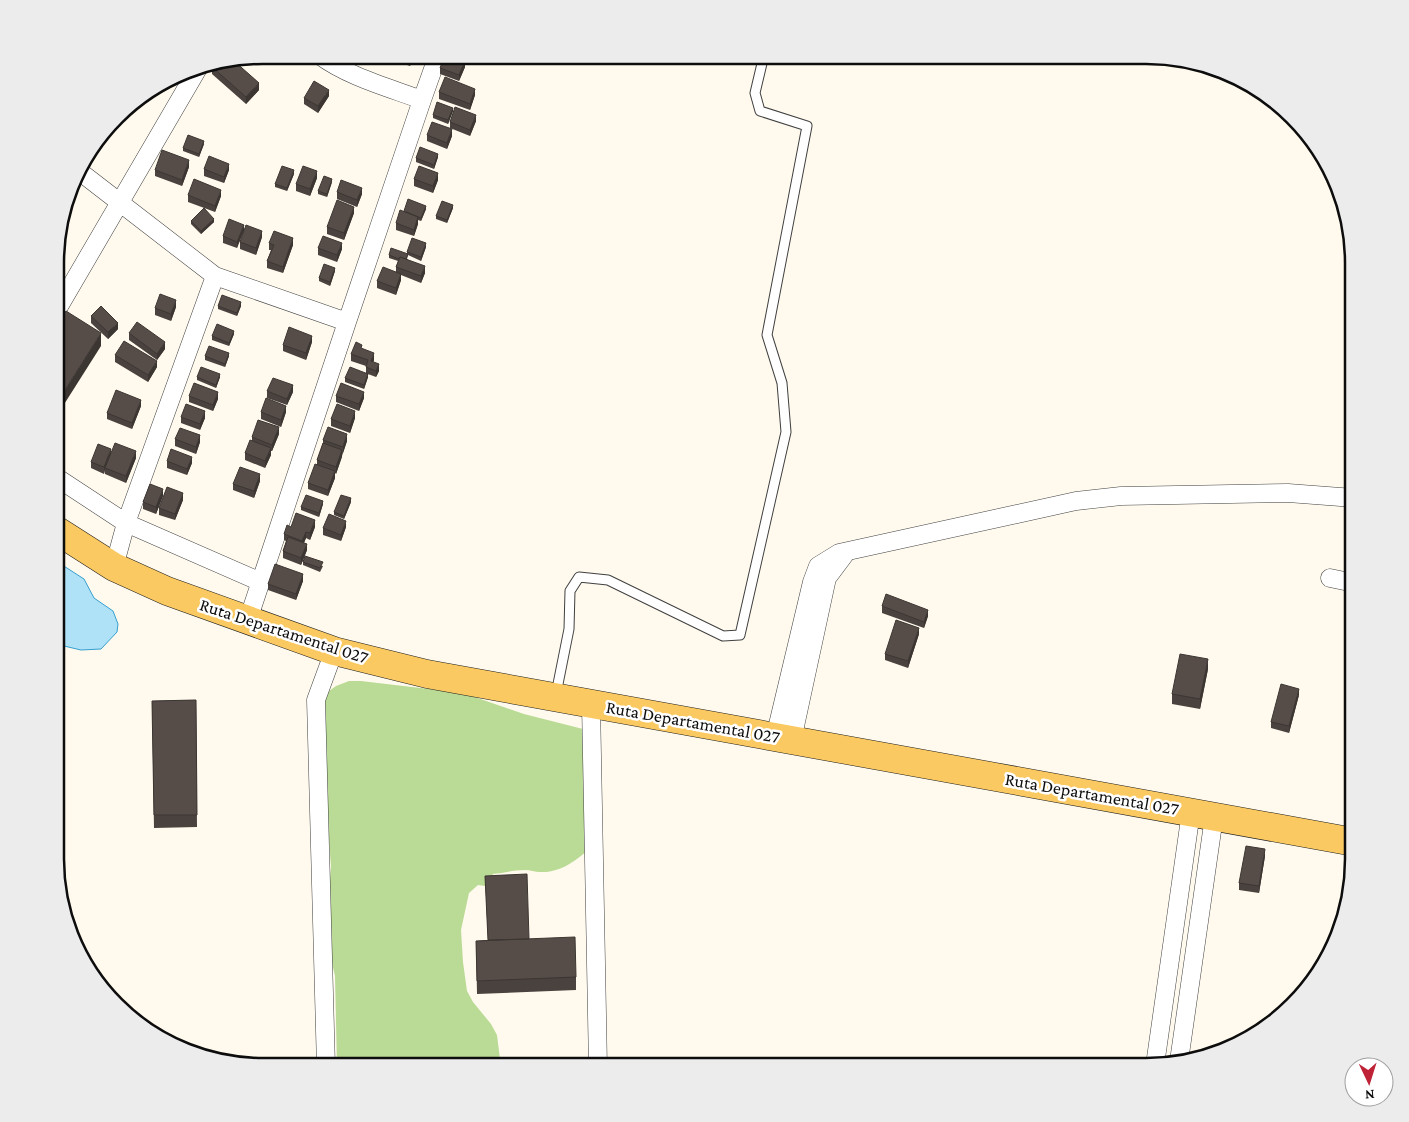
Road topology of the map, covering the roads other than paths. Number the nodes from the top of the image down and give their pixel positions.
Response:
1 (332, 64) edge
2 (435, 64) edge
3 (762, 64) edge
4 (194, 76) edge
5 (422, 100) junction
6 (84, 175) edge
7 (120, 203) junction
8 (215, 276) junction
9 (64, 298) edge
10 (347, 322) junction
11 (64, 482) edge
12 (1345, 497) edge
13 (126, 523) junction
14 (64, 535) edge
15 (114, 567) junction
16 (1330, 578) dead end
17 (1345, 581) edge
18 (260, 582) junction
19 (248, 620) junction
20 (334, 652) junction
21 (556, 697) junction
22 (591, 704) junction
23 (783, 739) junction
24 (1203, 814) junction
25 (1345, 840) edge
26 (1179, 1055) edge
27 (326, 1058) edge
28 (598, 1058) edge
29 (1156, 1058) edge

1 - 5 street
2 - 5 street
3 - 21 lane
4 - 7 street
5 - 10 street
6 - 7 street
7 - 8 street
7 - 9 street
8 - 10 street
8 - 13 street
10 - 18 street
11 - 13 street
12 - 23 street
13 - 15 street
13 - 18 street
14 - 15 main road, Ruta Departamental 027
15 - 19 main road, Ruta Departamental 027
16 - 17 street
18 - 19 street
19 - 20 main road, Ruta Departamental 027
20 - 21 main road, Ruta Departamental 027
20 - 27 street
21 - 22 main road, Ruta Departamental 027
22 - 23 main road, Ruta Departamental 027
22 - 28 street
23 - 24 main road, Ruta Departamental 027
24 - 25 main road, Ruta Departamental 027
24 - 26 street
24 - 29 street

